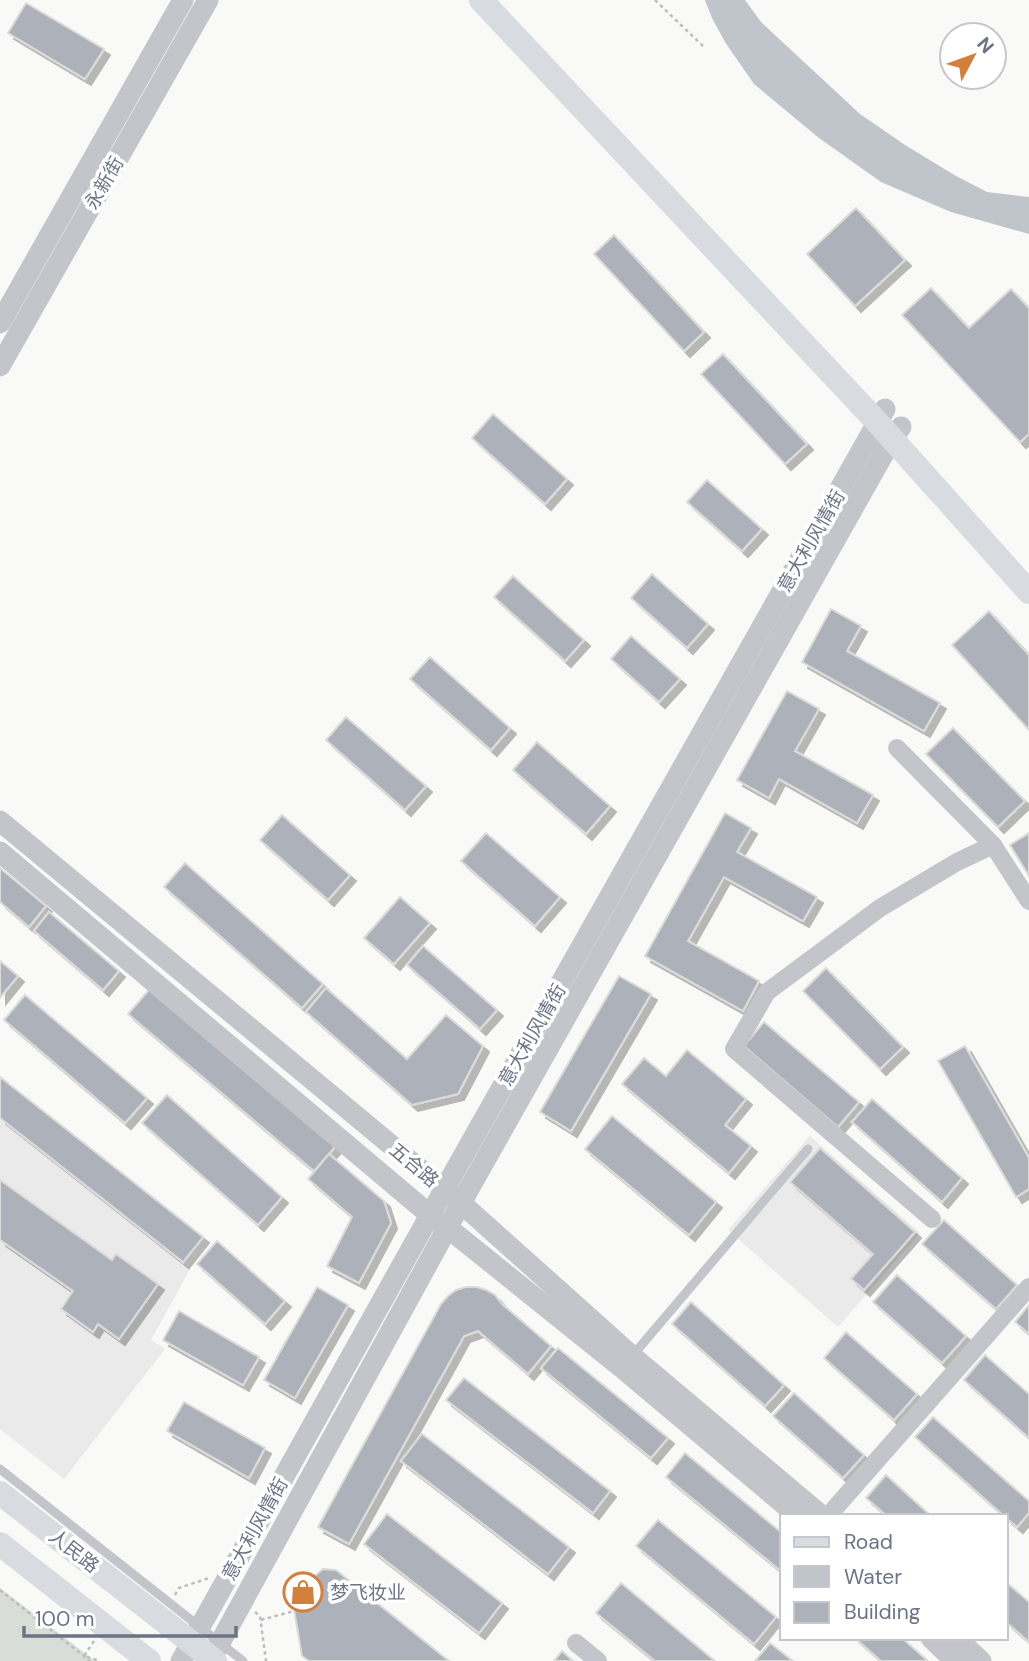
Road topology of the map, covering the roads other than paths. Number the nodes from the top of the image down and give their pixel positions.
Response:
1 (183, 0) edge
2 (208, 0) edge
3 (481, 0) edge
4 (502, 0) edge
5 (0, 323) edge
6 (0, 366) edge
7 (889, 425) junction
8 (1029, 569) edge
9 (1029, 592) edge
10 (897, 748) dead end
11 (0, 821) edge
12 (993, 845) junction
13 (0, 852) edge
14 (1029, 901) edge
15 (808, 1149) dead end
16 (444, 1190) junction
17 (461, 1203) junction
18 (932, 1219) dead end
19 (439, 1222) junction
20 (1029, 1287) edge
21 (632, 1356) junction
22 (0, 1469) edge
23 (0, 1493) edge
24 (796, 1514) edge
25 (820, 1514) edge
26 (830, 1514) edge
27 (0, 1544) edge
28 (933, 1640) edge
29 (958, 1640) edge
30 (576, 1643) dead end
31 (191, 1644) edge
32 (214, 1656) edge
33 (149, 1661) edge
34 (243, 1661) edge
35 (598, 1661) edge
36 (955, 1661) edge
37 (981, 1661) edge

1 - 5 street, 永新街
2 - 6 street, 永新街
3 - 7 main road
4 - 7 main road
7 - 8 main road
7 - 9 main road
7 - 16 street, 意大利风情街
7 - 17 street, 意大利风情街
10 - 12 street
11 - 16 street, 五合路
12 - 14 street
12 - 18 street
13 - 19 street, 五合路
15 - 21 lane
16 - 17 street, 五合路
16 - 19 street, 意大利风情街
17 - 19 street, 意大利风情街
17 - 21 street, 五合路
19 - 24 street, 五合路
19 - 31 street, 意大利风情街
19 - 32 street, 意大利风情街
20 - 26 street
21 - 25 street, 五合路
22 - 31 lane
23 - 31 main road, 人民路
27 - 33 main road, 人民路
28 - 36 street
29 - 37 street
30 - 35 street
31 - 32 main road, 人民路
32 - 34 lane

